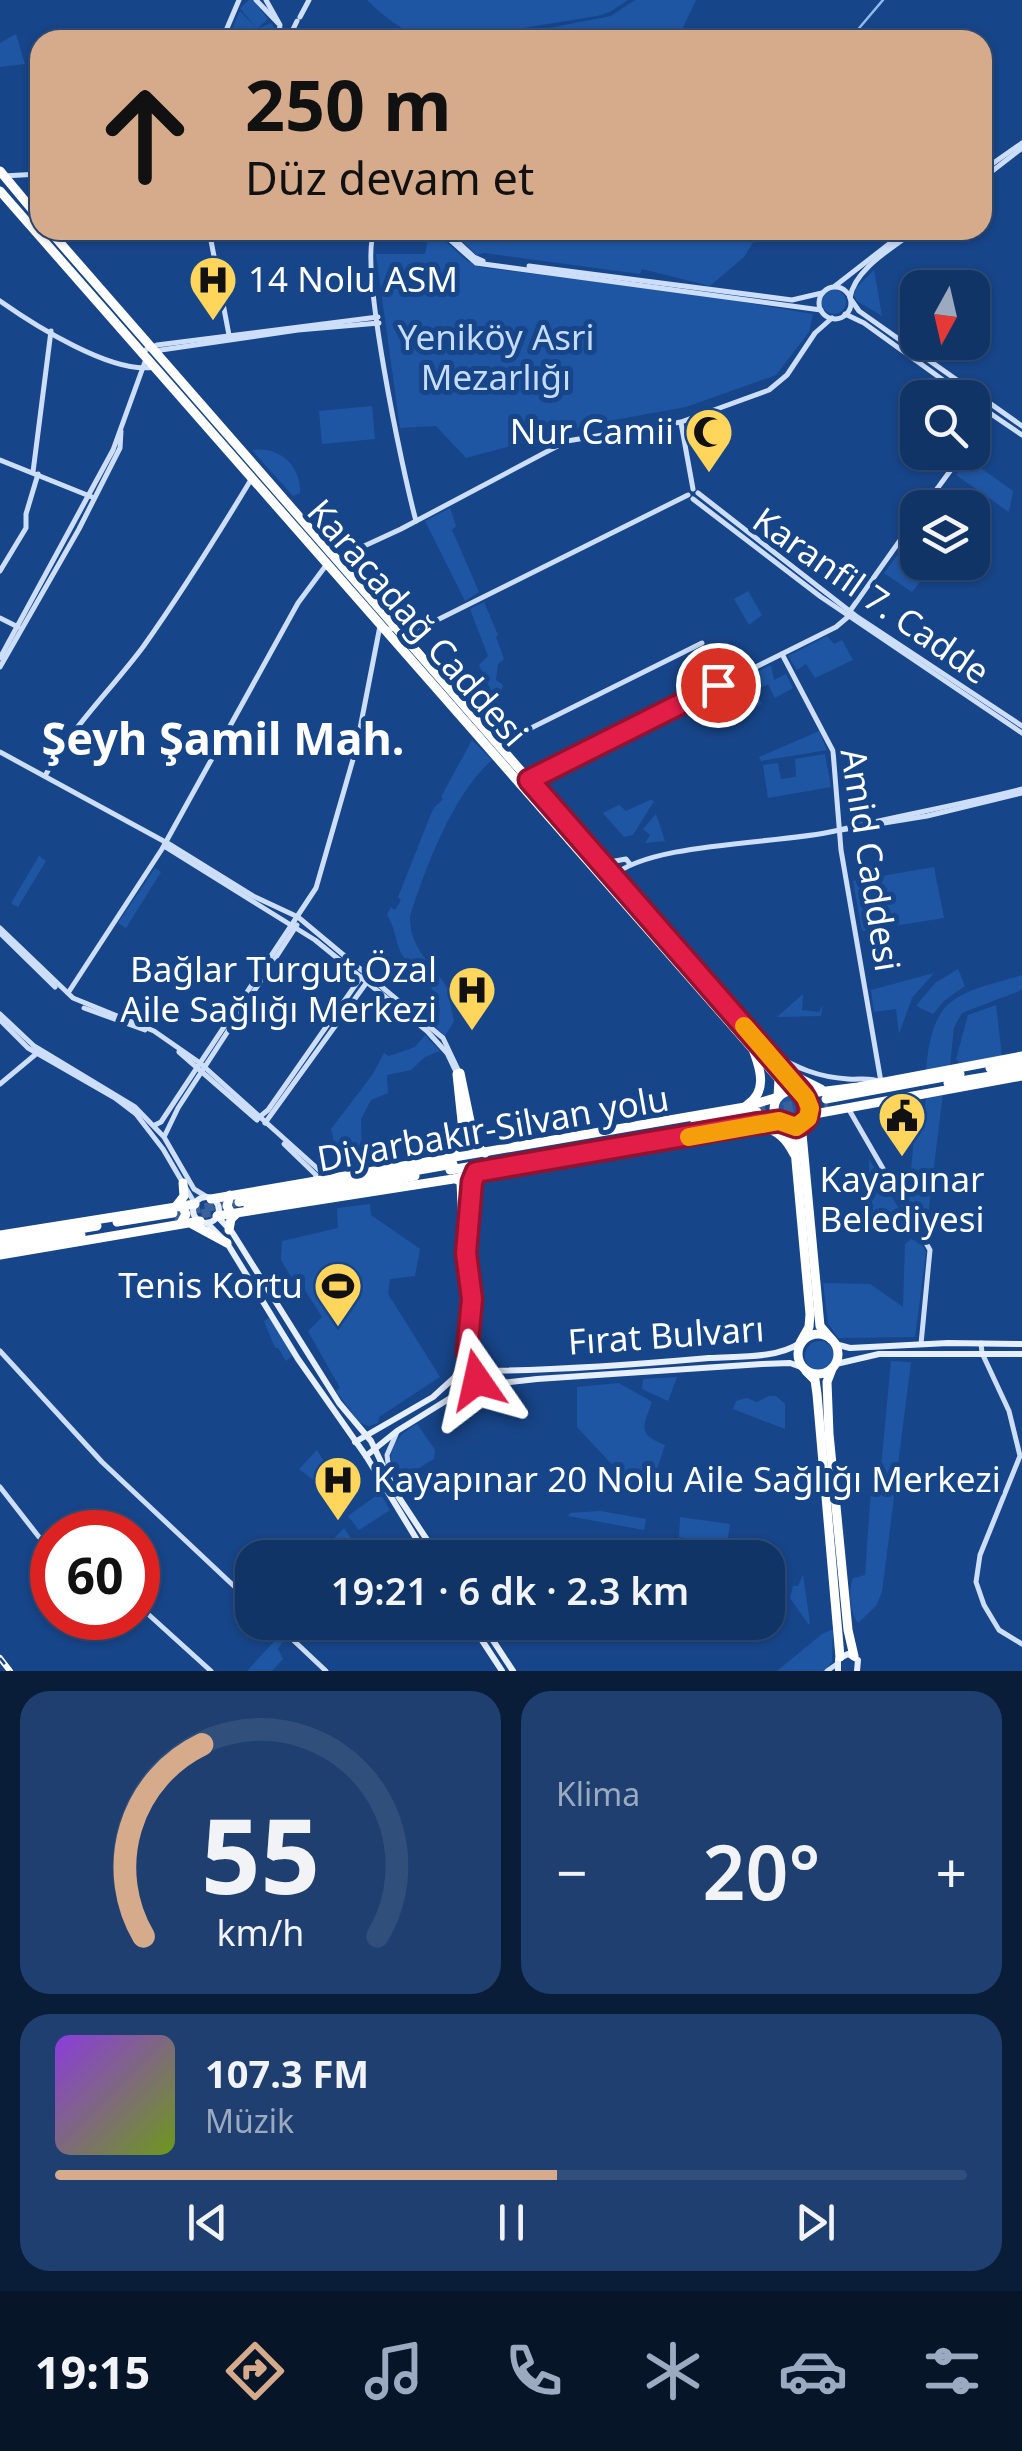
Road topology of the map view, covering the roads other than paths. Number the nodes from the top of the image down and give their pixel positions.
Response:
1 (256, 0) edge
2 (266, 0) edge
3 (309, 0) edge
4 (240, 2) edge
5 (281, 28) joint
6 (227, 30) edge
7 (293, 30) edge
8 (1022, 145) edge
9 (992, 168) edge
10 (1, 174) edge
11 (30, 174) edge
12 (0, 191) edge
13 (30, 207) edge
14 (30, 224) edge
15 (45, 240) edge
16 (58, 240) edge
17 (211, 240) edge
18 (372, 240) edge
19 (452, 240) edge
20 (455, 240) edge
21 (894, 240) edge
22 (904, 240) edge
23 (832, 288) junction
24 (822, 293) junction
25 (850, 298) junction
26 (0, 301) edge
27 (822, 312) junction
28 (846, 314) junction
29 (832, 318) junction
30 (378, 320) junction
31 (51, 331) junction
32 (815, 333) junction
33 (229, 338) junction
34 (148, 352) junction
35 (157, 368) junction
36 (141, 371) junction
37 (944, 380) edge
38 (990, 414) edge
39 (680, 422) junction
40 (1022, 426) edge
41 (1022, 435) edge
42 (0, 460) edge
43 (36, 473) junction
44 (252, 478) junction
45 (693, 494) junction
46 (92, 498) junction
47 (416, 521) junction
48 (900, 541) edge
49 (333, 560) junction
50 (0, 571) edge
51 (849, 614) junction
52 (0, 618) edge
53 (18, 627) junction
54 (420, 630) junction
55 (391, 631) junction
56 (702, 644) dead end
57 (414, 645) junction
58 (376, 648) junction
59 (782, 654) junction
60 (0, 658) edge
61 (0, 668) edge
62 (1022, 730) edge
63 (499, 744) junction
64 (0, 752) edge
65 (45, 776) junction
66 (529, 780) junction
67 (1022, 791) edge
68 (842, 828) junction
69 (165, 843) junction
70 (604, 862) junction
71 (630, 864) junction
72 (615, 883) junction
73 (298, 918) junction
74 (294, 925) junction
75 (0, 931) edge
76 (364, 979) junction
77 (68, 993) junction
78 (0, 1017) edge
79 (760, 1050) junction
80 (37, 1053) junction
81 (990, 1062) junction
82 (778, 1065) junction
83 (1022, 1067) edge
84 (202, 1068) junction
85 (972, 1072) junction
86 (458, 1074) junction
87 (996, 1077) junction
88 (881, 1082) junction
89 (0, 1084) edge
90 (803, 1094) junction
91 (778, 1097) junction
92 (827, 1102) junction
93 (745, 1107) junction
94 (848, 1108) junction
95 (758, 1116) junction
96 (258, 1118) junction
97 (806, 1119) junction
98 (264, 1124) junction
99 (782, 1124) junction
100 (155, 1125) junction
101 (606, 1136) junction
102 (164, 1137) junction
103 (548, 1140) junction
104 (628, 1140) junction
105 (469, 1150) dead end
106 (484, 1153) junction
107 (449, 1158) junction
108 (560, 1158) junction
109 (800, 1158) junction
110 (405, 1165) junction
111 (328, 1178) junction
112 (465, 1178) junction
113 (316, 1180) junction
114 (344, 1182) junction
115 (183, 1183) junction
116 (404, 1186) junction
117 (329, 1191) junction
118 (209, 1198) junction
119 (195, 1204) junction
120 (236, 1205) junction
121 (217, 1216) junction
122 (186, 1218) junction
123 (230, 1230) junction
124 (42, 1238) junction
125 (72, 1243) junction
126 (227, 1243) junction
127 (0, 1245) edge
128 (465, 1252) junction
129 (833, 1341) junction
130 (800, 1343) junction
131 (921, 1344) junction
132 (981, 1344) junction
133 (1022, 1344) edge
134 (0, 1351) edge
135 (982, 1353) junction
136 (1022, 1354) edge
137 (834, 1366) junction
138 (804, 1369) junction
139 (472, 1370) junction
140 (458, 1373) junction
141 (474, 1386) junction
142 (464, 1390) junction
143 (397, 1431) junction
144 (369, 1438) junction
145 (360, 1449) junction
146 (375, 1450) junction
147 (390, 1482) junction
148 (0, 1487) edge
149 (30, 1525) edge
150 (417, 1540) edge
151 (427, 1540) edge
152 (235, 1587) edge
153 (160, 1625) edge
154 (838, 1637) junction
155 (850, 1637) junction
156 (293, 1640) edge
157 (482, 1640) edge
158 (493, 1640) edge
159 (1022, 1644) edge
160 (857, 1663) edge
161 (838, 1664) edge
162 (210, 1671) edge
163 (326, 1671) edge
164 (502, 1671) edge
165 (513, 1671) edge
166 (827, 1671) edge
167 (868, 1671) edge

1 - 5 street
2 - 5 street
3 - 7 street
4 - 6 street
8 - 9 street
10 - 11 street
10 - 13 highway
12 - 14 highway, Karacadağ Caddesi
15 - 34 highway, Karacadağ Caddesi
16 - 34 highway, Karacadağ Caddesi
17 - 33 street
18 - 30 street
19 - 27 street
20 - 24 street
21 - 23 street
22 - 25 street
23 - 24 street
23 - 25 street
24 - 27 street
25 - 28 street
25 - 40 street
26 - 31 street
27 - 29 street
27 - 32 street
28 - 29 street
28 - 37 street
29 - 32 street
30 - 33 street
30 - 47 street
31 - 36 street
31 - 43 street
32 - 39 street
33 - 34 street
34 - 35 highway, Karacadağ Caddesi
34 - 36 street
34 - 49 highway, Karacadağ Caddesi
35 - 36 street
35 - 44 highway, Karacadağ Caddesi
36 - 46 street
38 - 41 street
39 - 45 street
39 - 47 street
42 - 43 street
43 - 46 street
43 - 50 street
44 - 49 highway, Karacadağ Caddesi
44 - 65 street
45 - 51 street, Karanfil 7. Cadde
45 - 54 street
46 - 53 street
46 - 61 street
47 - 49 street
48 - 51 street
49 - 55 highway, Karacadağ Caddesi
49 - 55 highway, Karacadağ Caddesi
49 - 69 street
51 - 59 street
51 - 62 street, Karanfil 7. Cadde
52 - 53 street
53 - 60 street
54 - 55 street
54 - 57 street
55 - 57 highway, Karacadağ Caddesi
55 - 58 street
55 - 58 street
55 - 72 highway, Karacadağ Caddesi
56 - 63 street
57 - 63 highway, Karacadağ Caddesi
58 - 73 street
59 - 66 street
59 - 68 street, Amid Caddesi
63 - 66 highway, Karacadağ Caddesi
64 - 65 street
65 - 69 street
66 - 70 highway, Karacadağ Caddesi
67 - 68 street
68 - 71 street
68 - 88 street, Amid Caddesi
69 - 73 street
69 - 74 street
69 - 77 street
70 - 71 street
70 - 72 highway, Karacadağ Caddesi
71 - 72 street
72 - 79 highway, Karacadağ Caddesi
73 - 74 street
73 - 86 street
74 - 76 street
74 - 84 street
75 - 77 street
75 - 84 street
76 - 86 street
76 - 96 street
76 - 98 street
77 - 84 street
78 - 80 street
78 - 100 street
79 - 82 highway, Karacadağ Caddesi
79 - 88 street
79 - 91 highway, Karacadağ Caddesi
79 - 93 highway
80 - 89 street
80 - 115 street
81 - 83 highway
81 - 85 highway
81 - 88 highway
82 - 90 highway, Karacadağ Caddesi
82 - 92 highway
83 - 85 highway
83 - 87 highway
84 - 96 street
84 - 100 street
84 - 102 street
85 - 92 highway
86 - 105 street
86 - 106 highway
86 - 107 highway
87 - 92 highway
87 - 94 highway
88 - 92 highway
90 - 91 highway
90 - 92 highway
90 - 97 highway
91 - 95 highway
91 - 99 highway
92 - 94 highway
92 - 97 highway
92 - 109 highway
93 - 95 highway
93 - 103 highway
94 - 131 street
95 - 99 highway
95 - 101 highway, Diyarbakır-Silvan yolu
95 - 104 highway
95 - 108 highway
95 - 109 highway
96 - 98 street
97 - 99 highway
97 - 109 highway
98 - 111 street
98 - 113 street
99 - 109 highway
100 - 102 street
101 - 103 highway
101 - 114 highway, Diyarbakır-Silvan yolu
102 - 118 street
103 - 106 highway
104 - 108 highway
104 - 117 highway
106 - 107 highway
107 - 110 highway
108 - 112 highway
109 - 129 highway
109 - 130 highway
110 - 111 highway
110 - 114 highway
111 - 113 highway
112 - 116 highway
112 - 128 highway
112 - 128 highway
113 - 120 highway
114 - 120 highway, Diyarbakır-Silvan yolu
115 - 119 street
115 - 122 highway
116 - 117 highway
116 - 120 highway
117 - 120 highway
118 - 119 main road
118 - 120 highway
118 - 121 main road
119 - 122 highway
119 - 122 main road
120 - 121 highway
120 - 123 highway
121 - 122 main road
121 - 123 main road
122 - 124 highway
122 - 125 highway
122 - 126 highway
122 - 126 main road
122 - 127 highway
123 - 144 main road
124 - 125 street
124 - 127 highway
125 - 127 highway
126 - 145 main road
128 - 139 street
128 - 140 street
129 - 130 highway
129 - 131 main road
129 - 137 highway
130 - 138 highway
130 - 139 main road, Fırat Bulvarı
131 - 132 main road
132 - 133 main road
132 - 135 street
134 - 152 street
135 - 136 main road
135 - 137 main road
135 - 159 street
137 - 138 highway
137 - 155 highway
138 - 141 main road, Fırat Bulvarı
138 - 154 highway
139 - 140 main road
139 - 141 main road
140 - 142 main road
140 - 144 main road
141 - 142 main road
142 - 143 main road
143 - 146 main road
143 - 147 street
144 - 145 main road
144 - 146 main road
145 - 146 main road
145 - 150 main road
146 - 147 main road
147 - 151 main road
148 - 149 street
153 - 162 street
154 - 155 highway
154 - 161 highway
155 - 160 highway
156 - 163 street
157 - 164 main road
158 - 165 main road
160 - 161 main road
160 - 167 main road
161 - 166 street

